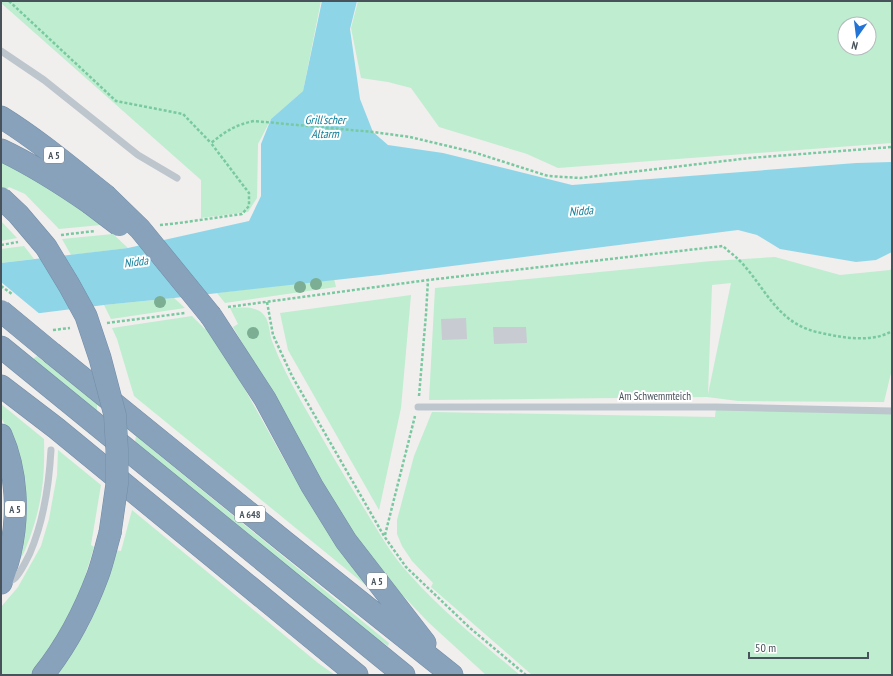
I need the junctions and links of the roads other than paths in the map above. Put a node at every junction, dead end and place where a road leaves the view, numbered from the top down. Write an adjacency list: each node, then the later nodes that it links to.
1 (1, 51): 4 (lane)
2 (1, 117): 6 (highway, A 5)
3 (1, 150): 6 (highway, A 5)
4 (176, 178)
5 (1, 198): 16 (highway, bridge)
6 (98, 199): 15 (highway, A 5, bridge)
7 (1, 311): 15 (highway, A 648, bridge)
8 (7, 352): 18 (highway, A 648)
9 (1, 386): 17 (highway)
10 (418, 407): 11 (lane, Am Schwemmteich)
11 (892, 411)
12 (1, 435): 14 (highway, A 5)
13 (50, 450): 14 (lane)
14 (1, 584)
15 (450, 674)
16 (43, 675)
17 (357, 675)
18 (404, 675)

